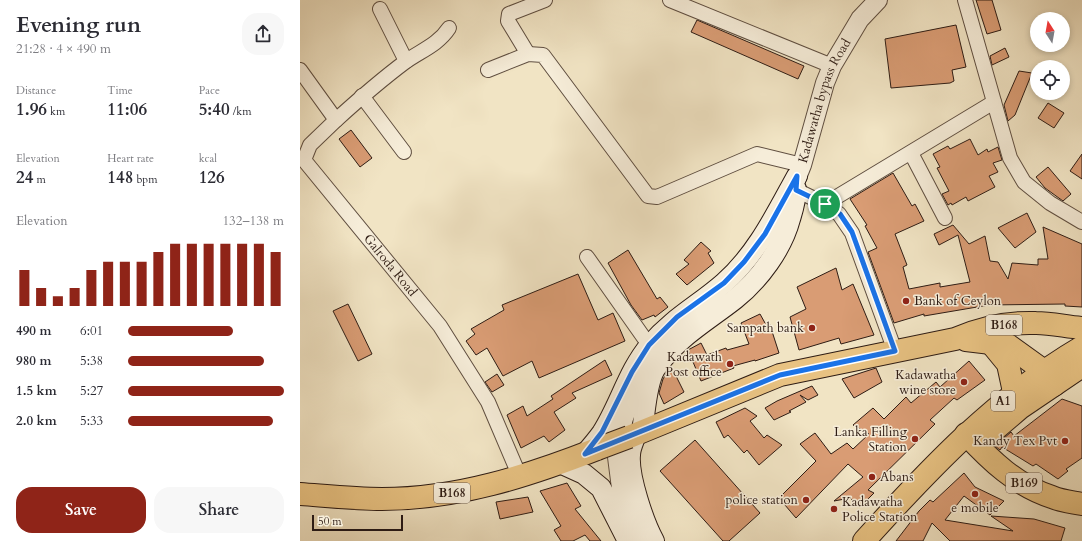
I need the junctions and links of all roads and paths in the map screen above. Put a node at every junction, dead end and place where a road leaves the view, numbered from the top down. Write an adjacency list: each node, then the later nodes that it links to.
1 (545, 0): 7 (street)
2 (670, 0): 9 (street)
3 (878, 0): 9 (street, Kadawatha bypass Road)
4 (966, 0): 13 (street)
5 (380, 9): 8 (street)
6 (449, 28): 8 (street, Galroda Road)
7 (528, 54): 11 (street); 18 (street)
8 (406, 61): 12 (street, Galroda Road)
9 (832, 66): 18 (street, Kadawatha bypass Road)
10 (300, 70): 14 (street)
11 (488, 70)
12 (362, 96): 14 (street, Galroda Road); 15 (street)
13 (994, 102): 16 (street); 21 (street)
14 (336, 120): 17 (street, Galroda Road)
15 (404, 152)
16 (911, 152): 19 (street); 20 (street)
17 (302, 161): 36 (street, Galroda Road)
18 (798, 177): 19 (street); 27 (main road); 32 (main road); 37 (street, Kadawatha bypass Road)
19 (825, 204): 28 (street)
20 (945, 218)
21 (1082, 222)
22 (587, 257): 27 (street)
23 (1055, 324): 24 (main road, B168); 25 (main road, B168); 29 (main road)
24 (1082, 328)
25 (955, 339): 26 (main road, B168); 28 (main road, B168)
26 (990, 342): 30 (main road, B168); 31 (main road)
27 (649, 345): 34 (main road)
28 (895, 351): 32 (main road, B168)
29 (1079, 358): 30 (main road, A1)
30 (1049, 378): 31 (main road, A1); 33 (main road, A1)
31 (1014, 392): 33 (main road, A1)
32 (636, 434): 34 (main road, B168, bridge); 43 (main road)
33 (971, 440): 39 (main road, B169); 44 (main road, A1); 45 (main road, A1)
34 (591, 452): 35 (main road, B168)
35 (562, 464): 36 (main road, B168); 40 (main road)
36 (520, 477): 38 (main road, B168)
37 (621, 484): 41 (street, Kadawatha bypass Road); 42 (street, Kadawatha bypass Road)
38 (300, 494)
39 (1082, 504)
40 (628, 541)
41 (639, 541)
42 (646, 541)
43 (654, 541)
44 (864, 541)
45 (884, 541)

